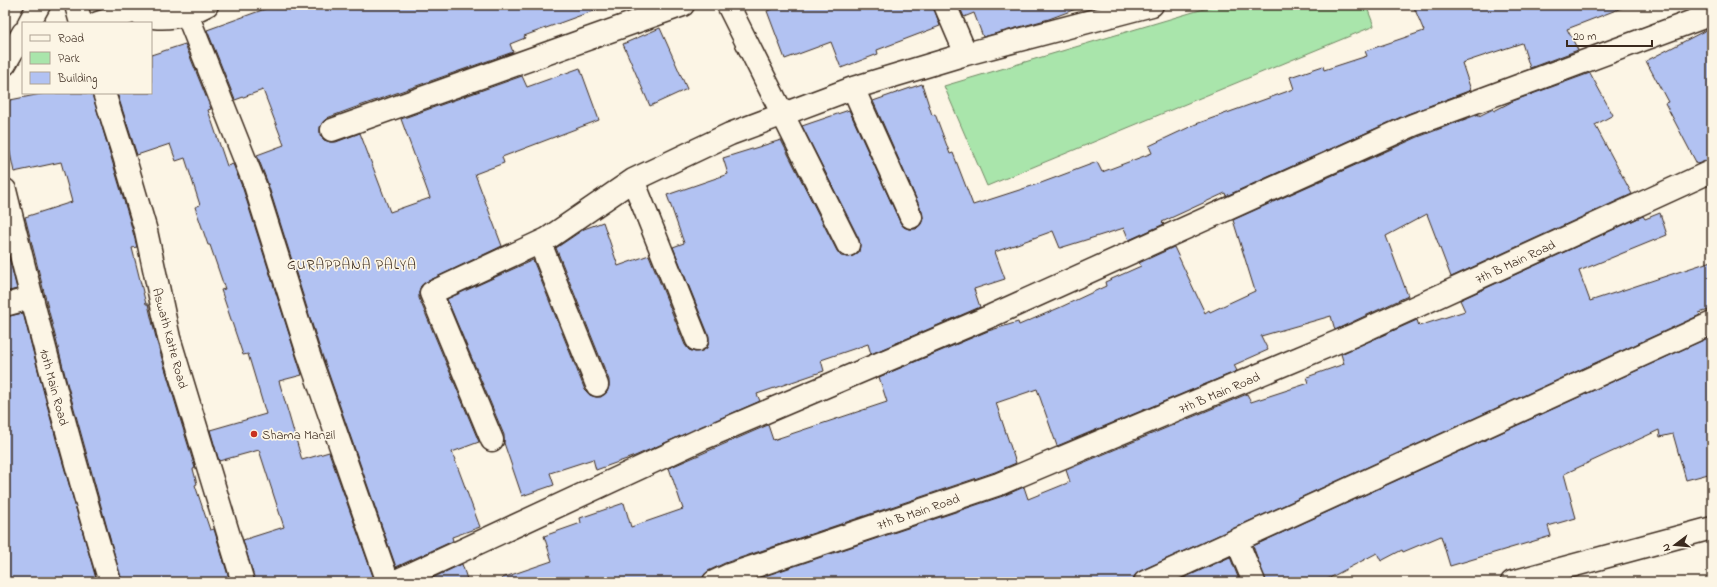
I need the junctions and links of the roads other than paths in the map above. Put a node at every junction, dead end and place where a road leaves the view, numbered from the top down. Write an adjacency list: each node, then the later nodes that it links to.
1 (39, 5): 11 (street)
2 (76, 5): 12 (street)
3 (207, 5): 9 (street)
4 (683, 5): 20 (street)
5 (728, 5): 19 (street)
6 (945, 5): 15 (street)
7 (1152, 5): 15 (street)
8 (127, 8): 9 (street); 13 (street)
9 (187, 14): 38 (street)
10 (1712, 14): 39 (street)
11 (30, 22)
12 (81, 22)
13 (100, 22)
14 (22, 35): 16 (street)
15 (966, 54): 17 (street)
16 (5, 64)
17 (853, 88): 19 (street); 24 (street)
18 (104, 94): 37 (street, Aswath Katte Road)
19 (784, 114): 22 (street); 26 (street)
20 (332, 130)
21 (1712, 171): 35 (street, 7th B Main Road)
22 (633, 180): 25 (street); 30 (street)
23 (5, 190): 27 (street, 10th Main Road)
24 (911, 216)
25 (540, 243): 31 (street); 32 (street)
26 (848, 245)
27 (31, 298): 28 (street); 36 (street, 10th Main Road)
28 (5, 305)
29 (1712, 323): 34 (street)
30 (697, 340)
31 (597, 385)
32 (492, 440)
33 (1712, 528): 42 (street)
34 (1237, 541): 40 (street); 41 (street)
35 (725, 580)
36 (110, 582)
37 (242, 582)
38 (388, 582)
39 (394, 582)
40 (1145, 582)
41 (1254, 582)
42 (1512, 582)

